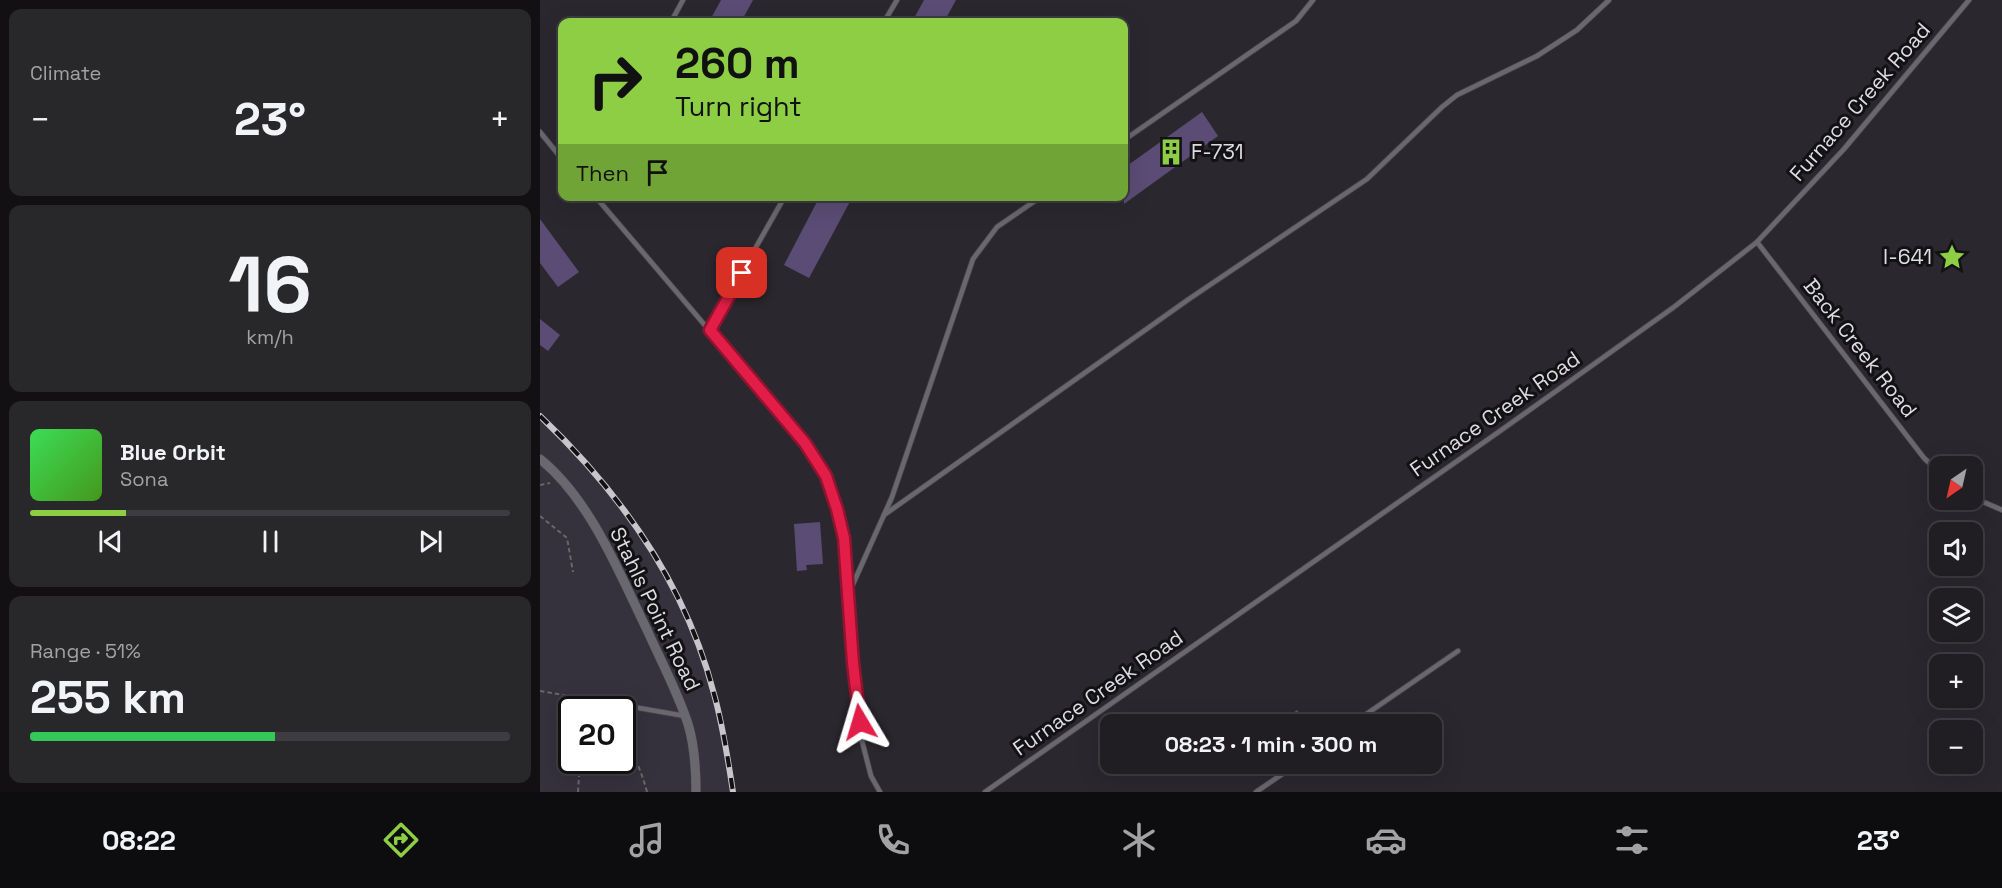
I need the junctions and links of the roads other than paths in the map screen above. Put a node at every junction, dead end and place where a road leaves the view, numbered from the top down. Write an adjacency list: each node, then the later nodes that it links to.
1 (683, 0): 6 (lane)
2 (897, 0): 7 (lane)
3 (1313, 0): 9 (lane)
4 (1609, 0): 20 (lane)
5 (1969, 0): 14 (lane, Furnace Creek Road)
6 (673, 18)
7 (886, 18)
8 (540, 132): 10 (lane)
9 (1128, 137)
10 (558, 154)
11 (599, 201): 15 (lane)
12 (782, 201): 15 (lane)
13 (1035, 201): 20 (lane)
14 (1757, 242): 17 (lane, Back Creek Road); 29 (lane, Furnace Creek Road)
15 (710, 330): 21 (lane)
16 (540, 459): 25 (street, Stahls Point Road)
17 (1929, 462)
18 (1983, 501): 19 (lane)
19 (2002, 510)
20 (884, 515): 21 (lane)
21 (848, 596): 28 (lane)
22 (1458, 651): 24 (lane)
23 (636, 707): 25 (lane)
24 (1367, 714)
25 (685, 716): 27 (street, Stahls Point Road)
26 (1282, 774): 30 (lane)
27 (696, 792)
28 (880, 792)
29 (986, 792)
30 (1256, 792)

